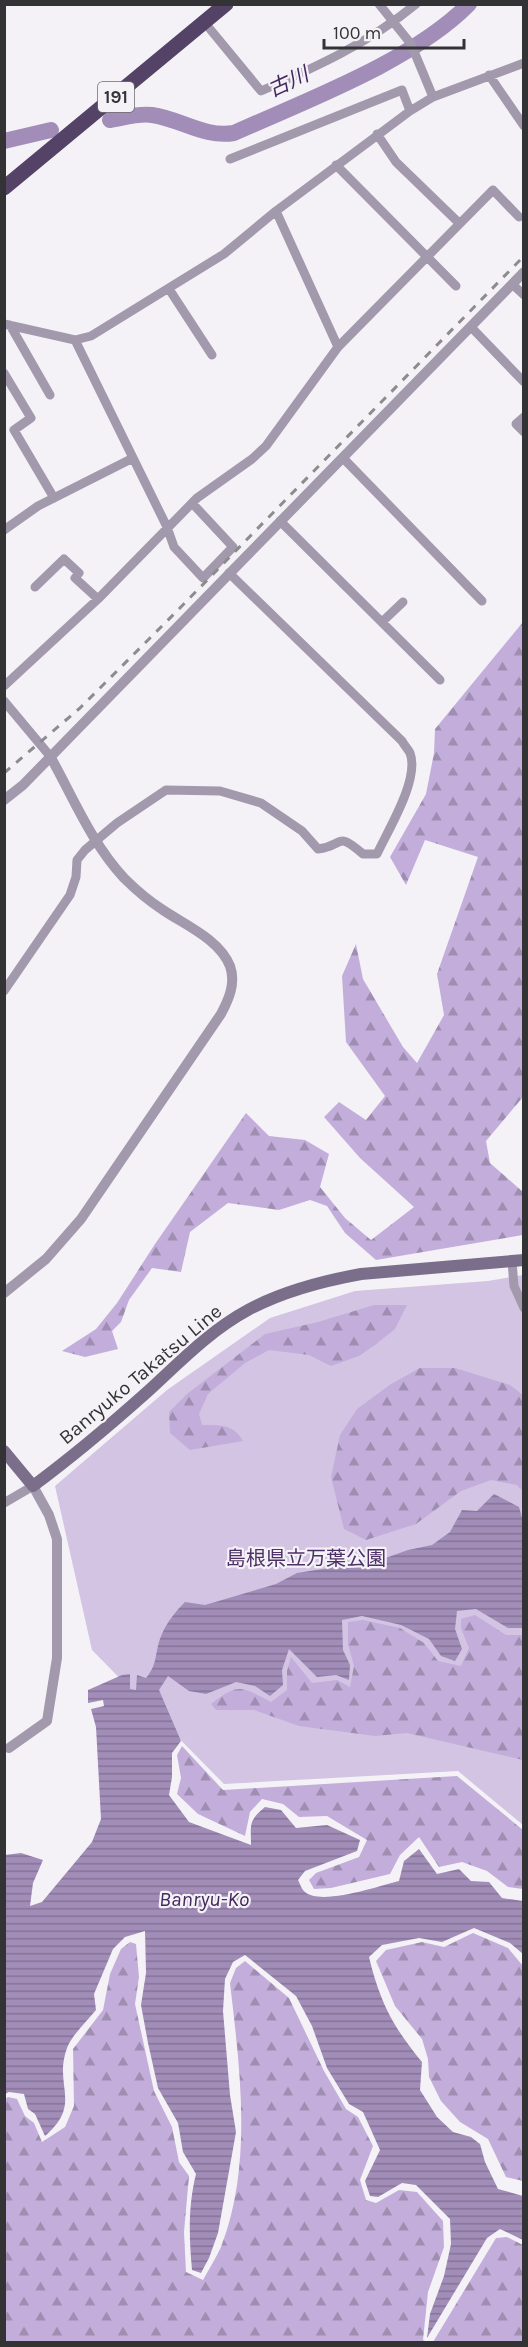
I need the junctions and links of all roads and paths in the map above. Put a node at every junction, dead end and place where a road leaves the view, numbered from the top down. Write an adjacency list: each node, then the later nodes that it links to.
1 (226, 4): 4 (highway, 191)
2 (379, 4): 5 (street)
3 (416, 4): 5 (street)
4 (205, 22): 5 (street); 14 (highway, 191)
5 (394, 22): 8 (street)
6 (524, 63): 7 (street)
7 (489, 75): 8 (street); 10 (street)
8 (433, 97): 9 (street)
9 (410, 111): 11 (street); 12 (street)
10 (524, 126)
11 (377, 134): 13 (street); 17 (street)
12 (230, 159)
13 (336, 165): 15 (street); 18 (street)
14 (4, 188)
15 (276, 211): 22 (street); 27 (street)
16 (519, 217): 17 (street)
17 (459, 223): 18 (street)
18 (427, 257): 21 (street); 27 (street)
19 (524, 272): 20 (street)
20 (512, 284): 23 (street); 25 (street)
21 (456, 286)
22 (170, 289): 26 (street); 28 (street)
23 (524, 295)
24 (7, 325): 26 (street); 31 (street)
25 (471, 327): 30 (street); 35 (street)
26 (75, 340): 34 (street)
27 (338, 347): 37 (street)
28 (212, 355)
29 (4, 373): 36 (street)
30 (524, 382)
31 (50, 394)
32 (524, 417): 33 (street)
33 (524, 432)
34 (133, 458): 36 (street); 39 (street)
35 (343, 458): 38 (street); 44 (street)
36 (54, 498): 40 (street)
37 (192, 502): 39 (street); 39 (street)
38 (280, 521): 41 (street); 46 (street)
39 (167, 527): 43 (street)
40 (4, 530)
41 (229, 573): 50 (street); 52 (street)
42 (35, 587): 43 (street)
43 (98, 599): 48 (street)
44 (482, 601)
45 (403, 602): 46 (street)
46 (382, 622): 47 (street)
47 (440, 680)
48 (4, 686)
49 (4, 701): 50 (street)
50 (50, 756): 51 (street); 52 (street)
51 (4, 800)
52 (97, 841): 53 (street); 55 (street)
53 (4, 991)
54 (518, 1260): 56 (street); 58 (main road, Banryuko Takatsu Line)
55 (4, 1293)
56 (524, 1308)
57 (4, 1451): 58 (main road)
58 (33, 1486): 59 (street); 60 (street)
59 (4, 1503)
60 (9, 1748)

